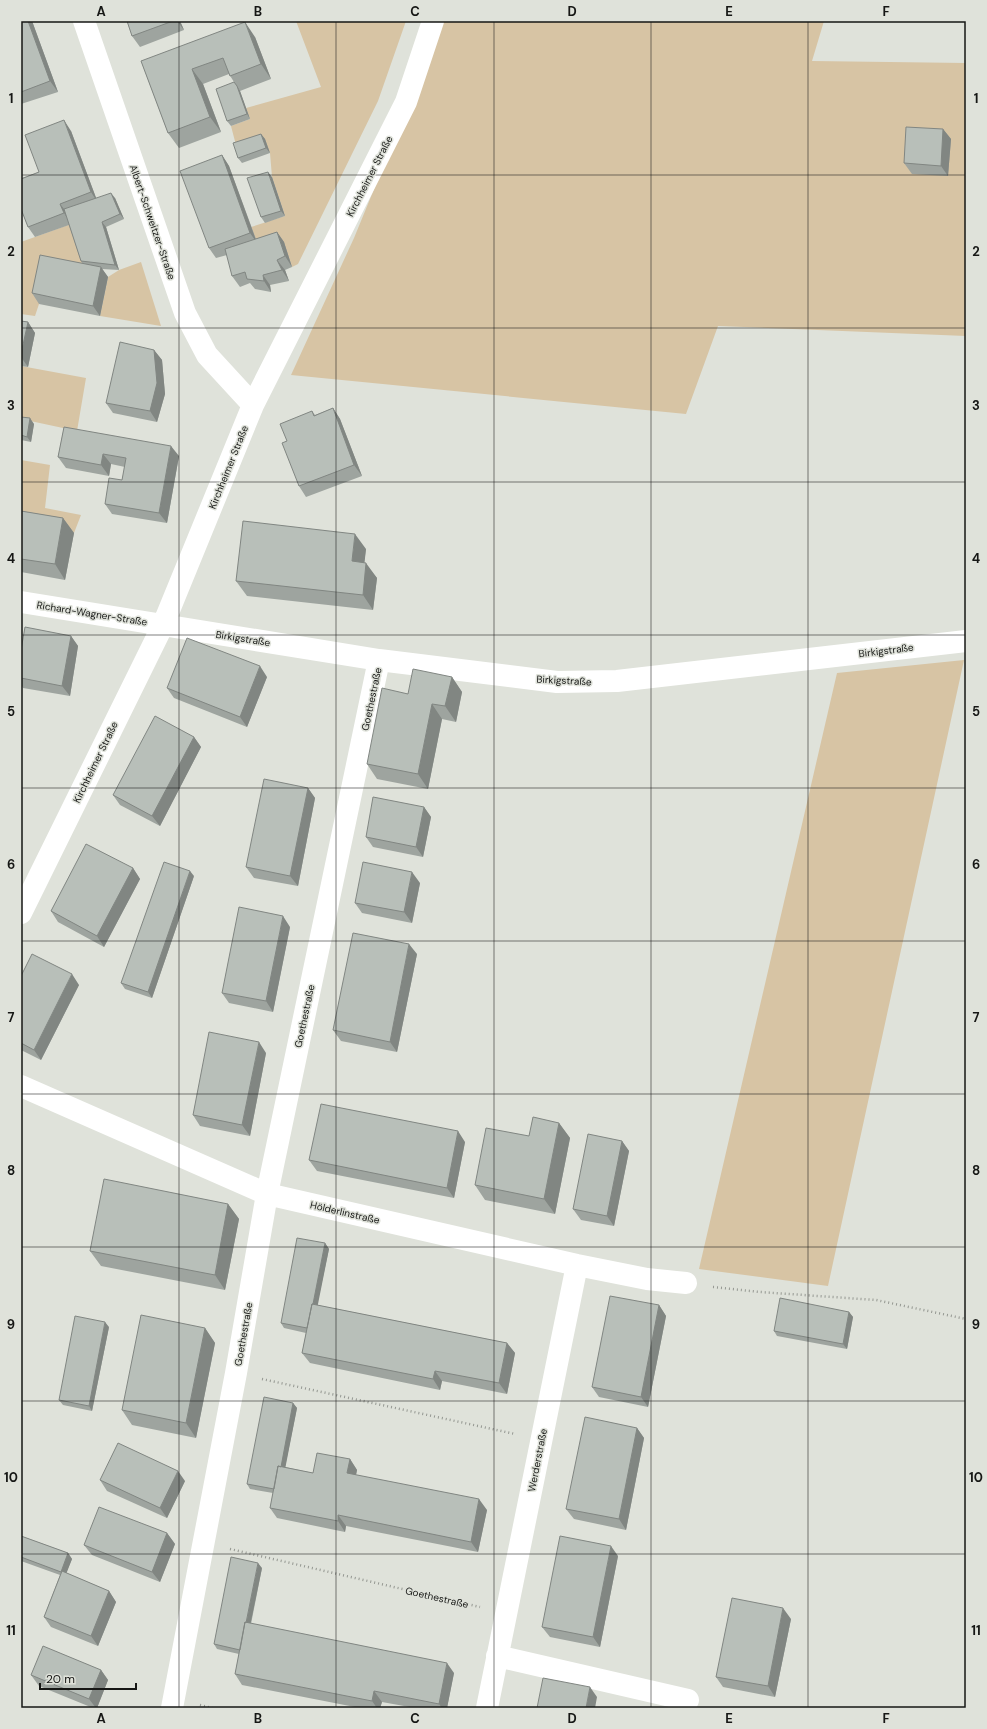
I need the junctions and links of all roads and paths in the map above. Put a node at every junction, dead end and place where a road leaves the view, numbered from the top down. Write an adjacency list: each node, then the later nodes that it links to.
1 (84, 21): 3 (street, Albert-Schweitzer-Straße)
2 (433, 21): 3 (street, Kirchheimer Straße)
3 (253, 405): 5 (street, Kirchheimer Straße)
4 (21, 602): 5 (street, Richard-Wagner-Straße)
5 (163, 624): 7 (street, Birkigstraße); 8 (street, Kirchheimer Straße)
6 (966, 641): 7 (street, Birkigstraße)
7 (379, 660): 10 (street, Goethestraße)
8 (21, 913)
9 (21, 1086): 10 (street, Hölderlinstraße)
10 (267, 1194): 11 (street, Hölderlinstraße); 14 (street, Goethestraße)
11 (577, 1265): 12 (street, Hölderlinstraße); 15 (street, Werderstraße)
12 (686, 1283): 13 (path)
13 (966, 1319)
14 (236, 1373): 15 (path, Goethestraße); 16 (street, Goethestraße)
15 (541, 1440): 17 (street, Werderstraße)
16 (204, 1543): 17 (path, Goethestraße); 20 (street, Goethestraße)
17 (506, 1613): 18 (street, Werderstraße)
18 (497, 1656): 19 (street); 21 (street, Werderstraße)
19 (688, 1700)
20 (172, 1708)
21 (487, 1708)

